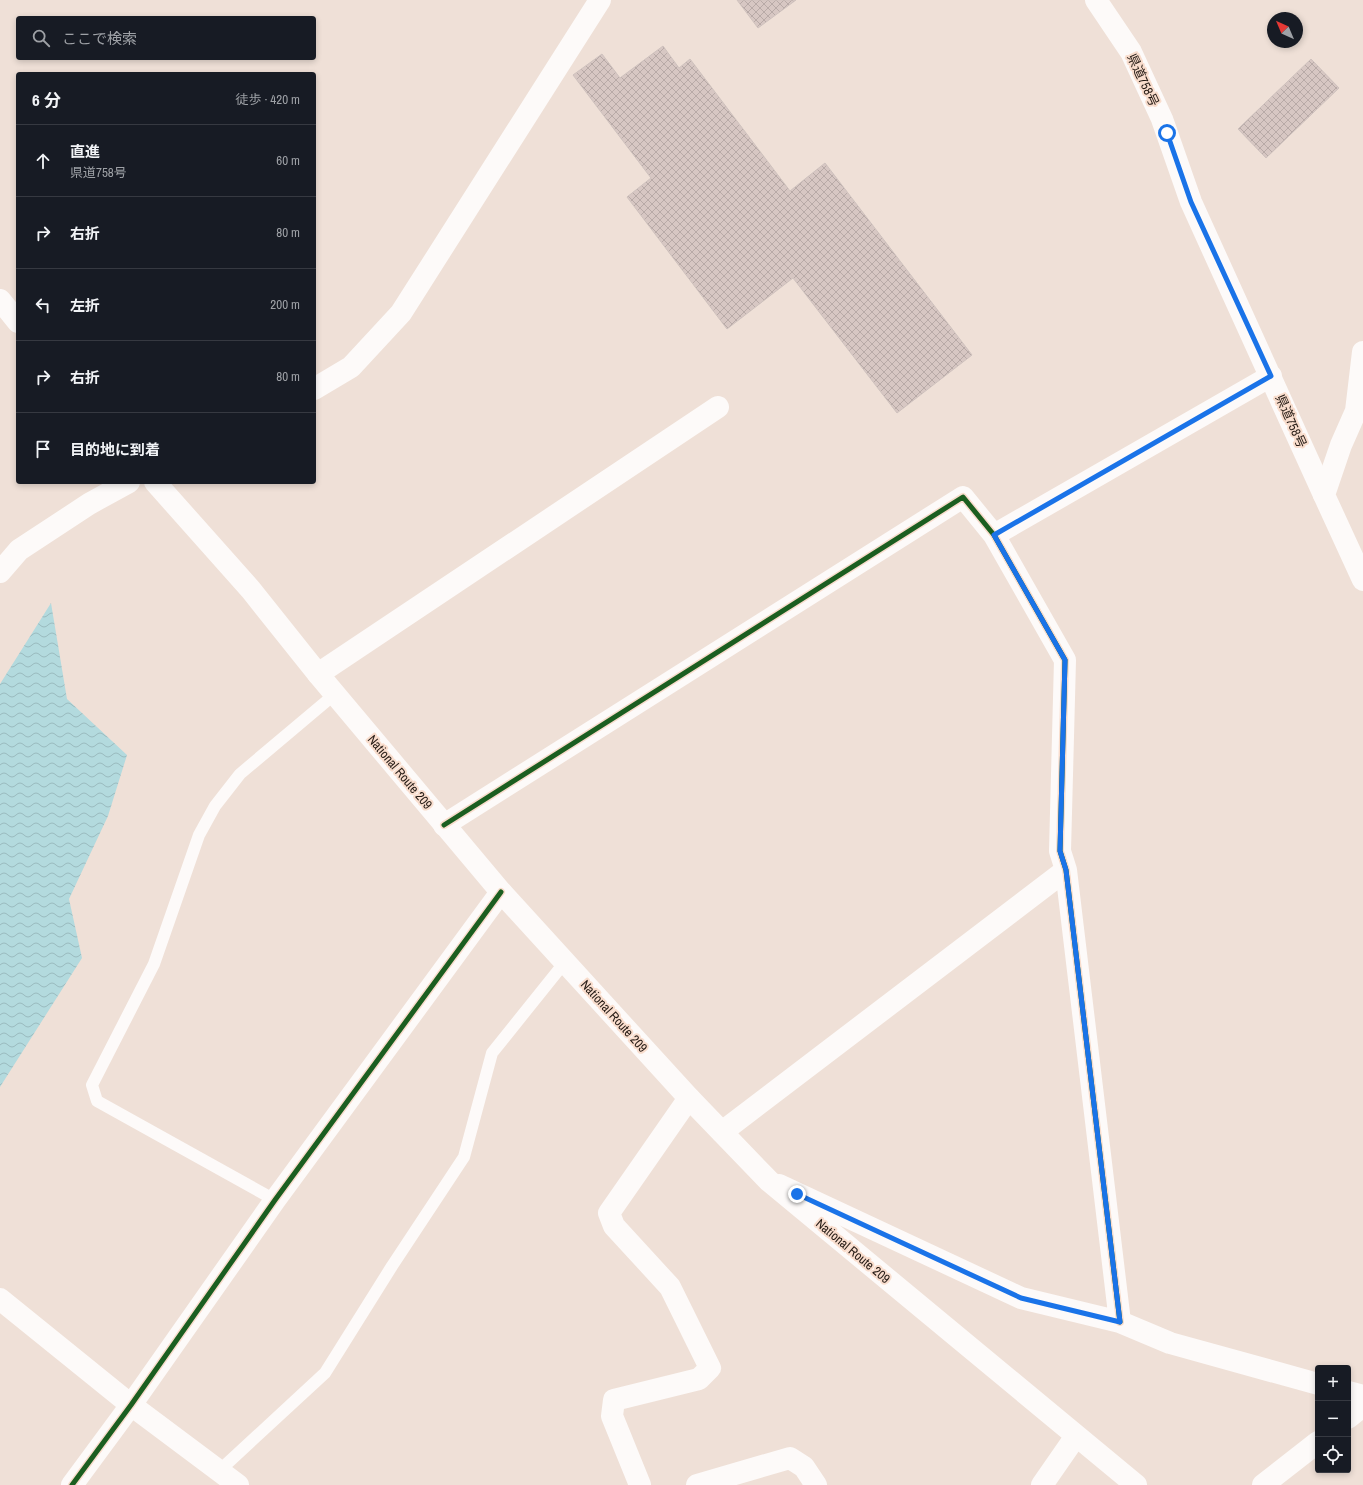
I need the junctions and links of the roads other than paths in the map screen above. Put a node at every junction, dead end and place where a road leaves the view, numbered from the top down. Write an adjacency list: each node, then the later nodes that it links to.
1 (600, 0): 7 (main road)
2 (1096, 0): 6 (main road, 県道758号)
3 (0, 300): 4 (main road)
4 (16, 320)
5 (1363, 352): 11 (main road)
6 (1271, 376): 11 (main road, 県道758号); 12 (main road)
7 (316, 388)
8 (718, 407): 15 (main road)
9 (125, 484): 13 (main road)
10 (157, 484): 15 (main road, National Route 209)
11 (1324, 495): 14 (main road, 県道758号)
12 (994, 535): 17 (main road); 18 (main road)
13 (0, 572)
14 (1363, 580)
15 (318, 674): 16 (main road, National Route 209)
16 (335, 694): 17 (main road, National Route 209); 24 (lane)
17 (444, 825): 19 (main road, National Route 209)
18 (1066, 870): 22 (main road); 26 (main road)
19 (501, 892): 20 (main road, National Route 209); 24 (main road)
20 (565, 962): 21 (main road, National Route 209); 35 (lane)
21 (689, 1098): 22 (main road, National Route 209); 38 (main road)
22 (722, 1132): 23 (main road, National Route 209)
23 (769, 1181): 26 (main road); 33 (main road, National Route 209)
24 (275, 1200): 30 (main road)
25 (0, 1299): 30 (main road)
26 (1120, 1322): 27 (main road)
27 (1315, 1383)
28 (1351, 1393): 29 (main road)
29 (1363, 1396)
30 (132, 1405): 35 (main road); 36 (main road)
31 (1363, 1406): 32 (main road)
32 (1351, 1416)
33 (1076, 1436): 41 (main road); 42 (main road, National Route 209)
34 (1315, 1444): 43 (main road)
35 (219, 1471): 37 (main road)
36 (72, 1485)
37 (238, 1485)
38 (640, 1485)
39 (697, 1485): 40 (main road)
40 (816, 1485)
41 (1042, 1485)
42 (1136, 1485)
43 (1263, 1485)

